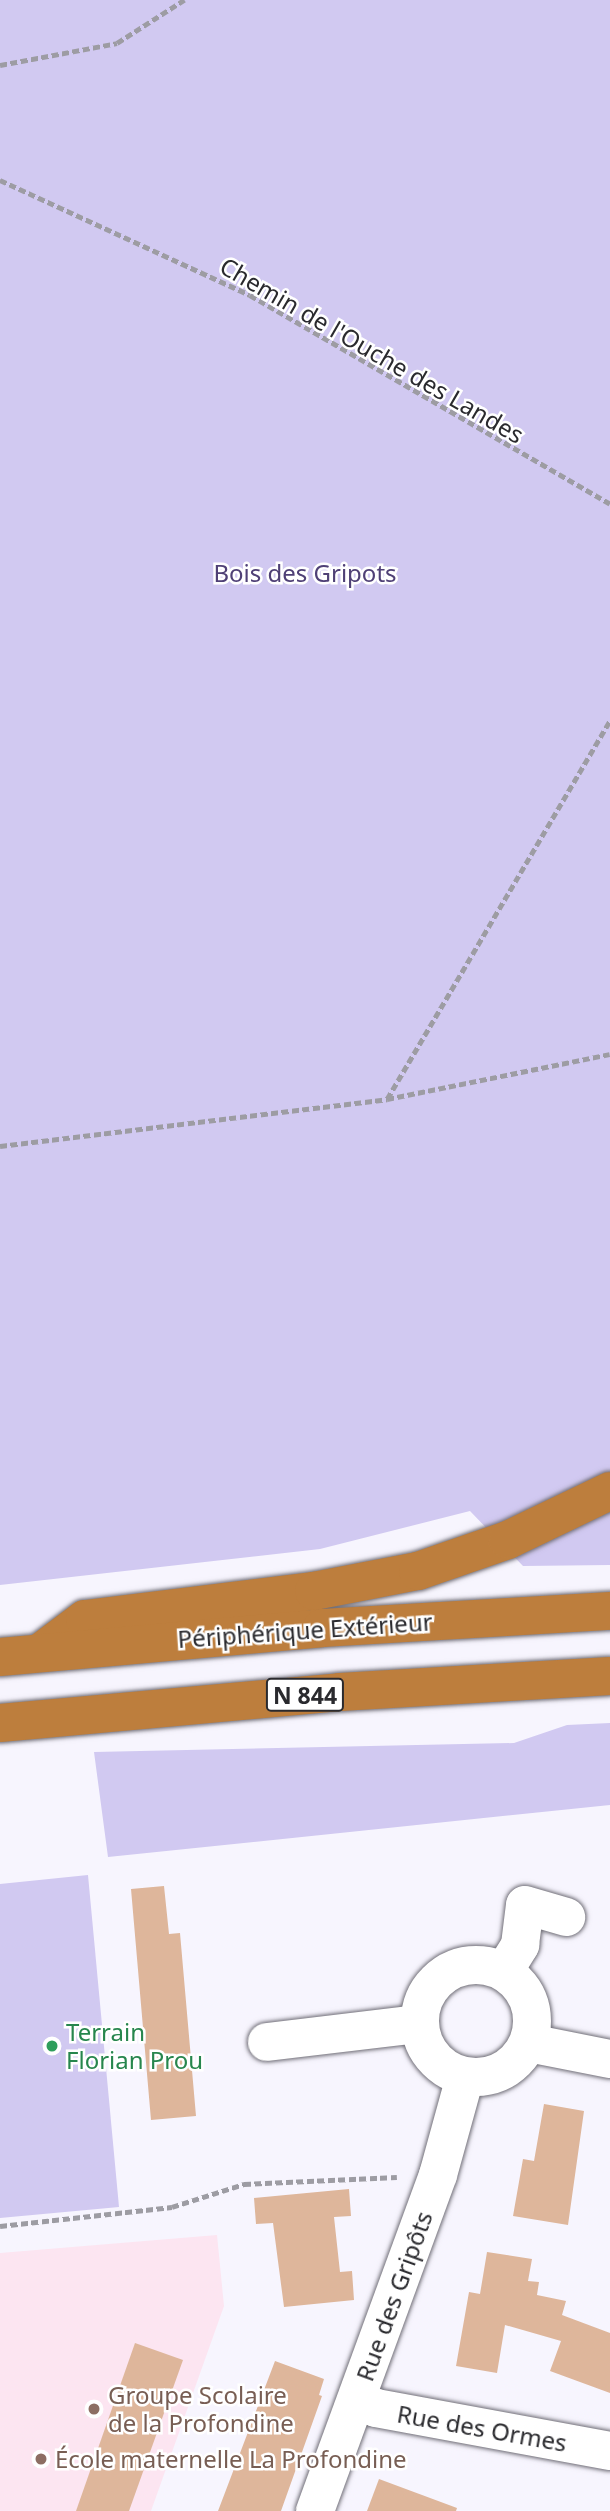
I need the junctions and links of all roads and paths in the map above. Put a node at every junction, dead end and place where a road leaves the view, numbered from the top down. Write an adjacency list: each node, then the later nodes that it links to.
1 (184, 0): 2 (path)
2 (0, 65)
3 (0, 180): 4 (path, Chemin de l'Ouche des Landes)
4 (610, 504)
5 (610, 720): 7 (path)
6 (610, 1054): 7 (path)
7 (387, 1099): 8 (path)
8 (0, 1146)
9 (610, 1491): 11 (highway)
10 (610, 1611): 11 (highway, Périphérique Extérieur)
11 (40, 1652): 12 (highway, Périphérique Extérieur)
12 (0, 1657)
13 (610, 1676): 14 (highway, N 844)
14 (0, 1723)
15 (566, 1917): 16 (street)
16 (504, 1971): 17 (street); 19 (street)
17 (419, 2024): 18 (street); 21 (street)
18 (267, 2042)
19 (529, 2043): 20 (street); 21 (street)
20 (610, 2059)
21 (465, 2077): 22 (street, Rue des Gripôts)
22 (438, 2175): 23 (path); 24 (street, Rue des Gripôts)
23 (0, 2226)
24 (356, 2401): 25 (street, Rue des Ormes); 26 (street, Rue des Gripôts)
25 (610, 2451)
26 (315, 2511)

